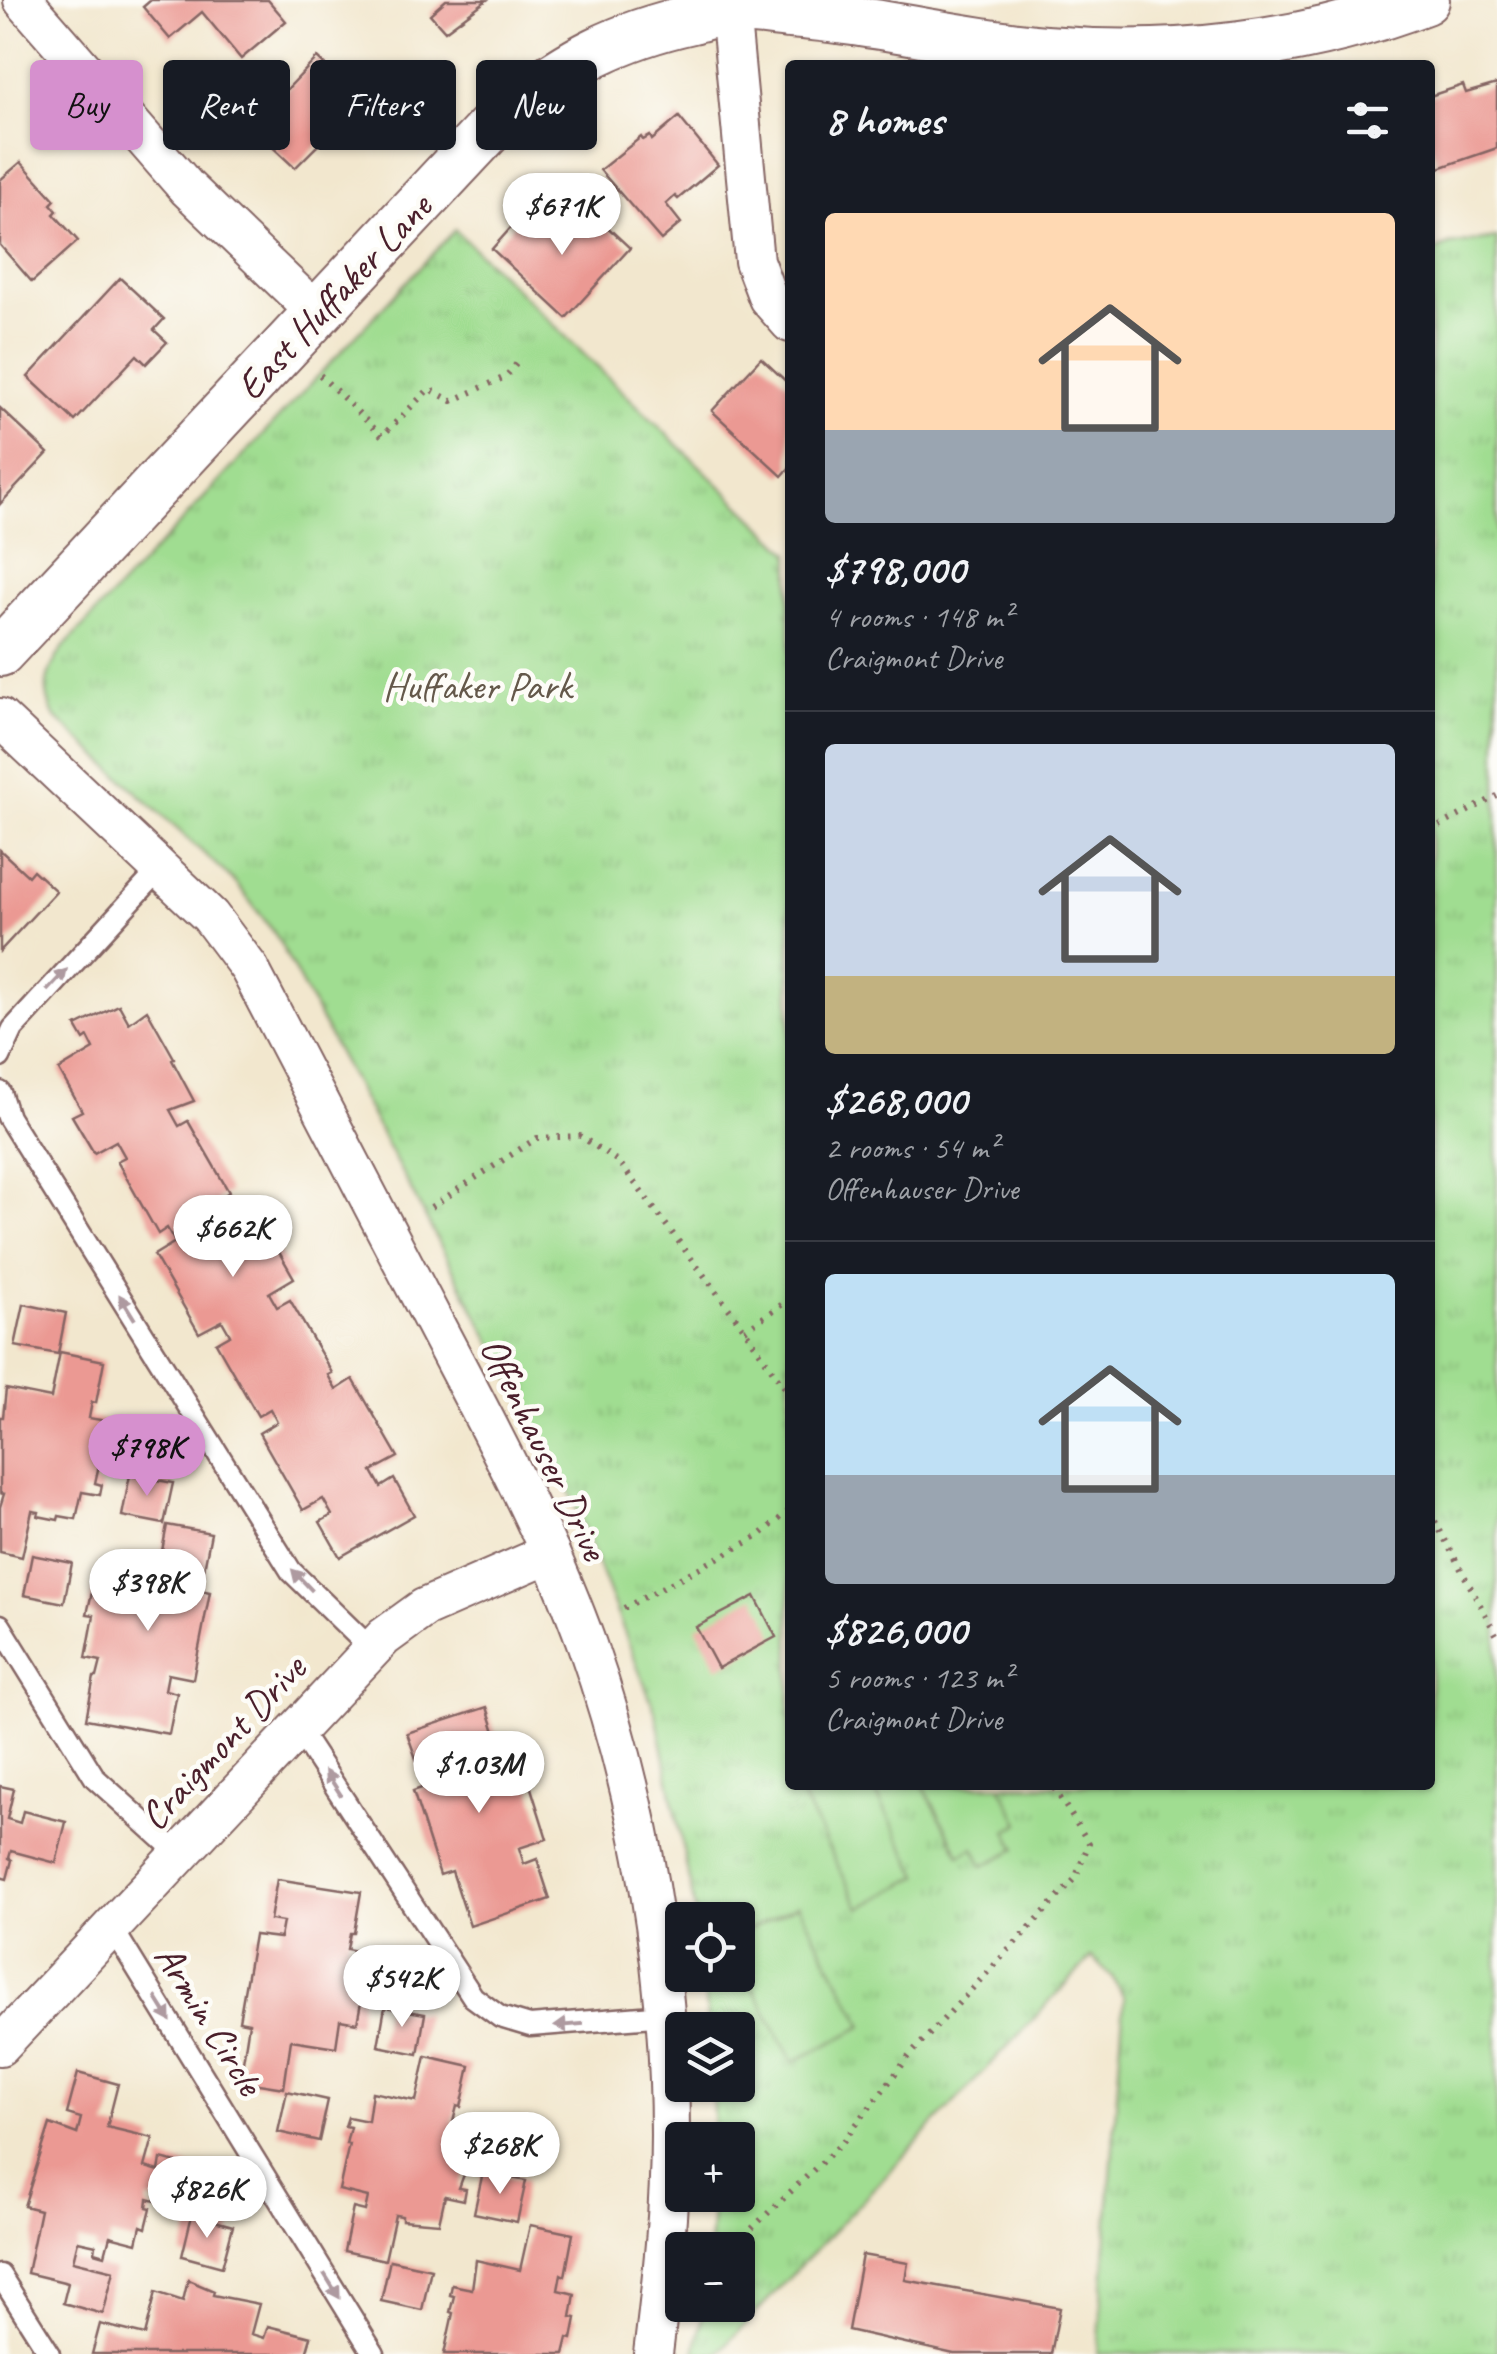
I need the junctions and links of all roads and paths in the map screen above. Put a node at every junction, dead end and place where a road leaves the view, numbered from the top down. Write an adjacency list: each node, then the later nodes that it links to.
1 (22, 0): 5 (street)
2 (1426, 0): 3 (street, East Huffaker Lane)
3 (730, 10): 4 (street, East Huffaker Lane); 6 (street)
4 (643, 15): 5 (street, East Huffaker Lane)
5 (317, 313): 9 (street, East Huffaker Lane)
6 (785, 317)
7 (518, 361): 8 (path)
8 (316, 371)
9 (0, 652)
10 (0, 718): 13 (street, Offenhauser Drive)
11 (1497, 796): 12 (path)
12 (1435, 828)
13 (160, 868): 14 (lane, one-way to 13); 22 (street, Offenhauser Drive)
14 (0, 1058)
15 (0, 1092): 26 (lane, one-way to 15)
16 (432, 1207): 18 (path)
17 (785, 1302): 18 (path)
18 (745, 1330): 19 (path)
19 (785, 1389)
20 (785, 1514): 23 (path)
21 (1435, 1521): 25 (path)
22 (550, 1552): 26 (street, Craigmont Drive); 31 (street, Offenhauser Drive)
23 (624, 1608)
24 (0, 1625): 29 (lane)
25 (1497, 1636)
26 (371, 1649): 27 (street, Craigmont Drive)
27 (296, 1728): 29 (street, Craigmont Drive); 32 (lane, one-way to 27)
28 (1055, 1790): 35 (path)
29 (179, 1854): 30 (street, Craigmont Drive)
30 (111, 1926): 33 (street, Craigmont Drive); 38 (lane, Armin Circle, one-way to 38)
31 (666, 2012)
32 (665, 2015)
33 (0, 2046)
34 (669, 2102): 39 (street, Offenhauser Drive)
35 (748, 2232)
36 (0, 2274): 37 (lane)
37 (50, 2354)
38 (374, 2354)
39 (653, 2354)

